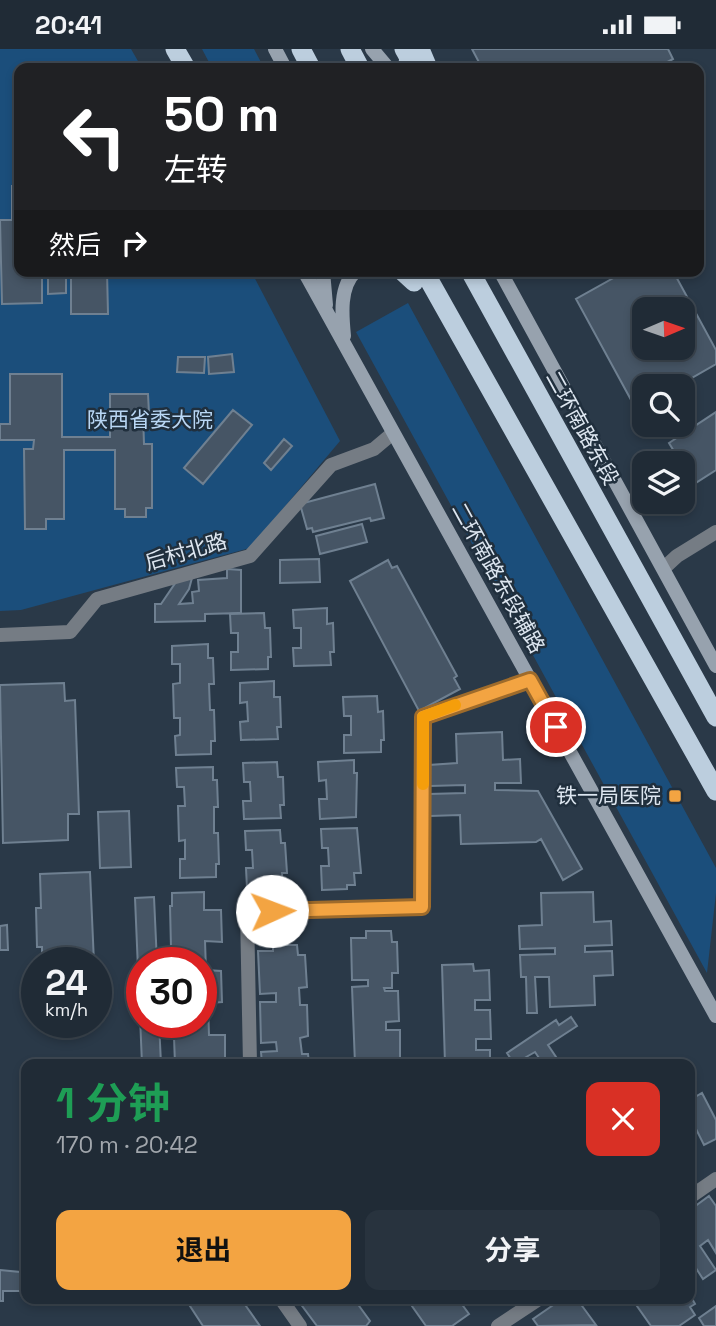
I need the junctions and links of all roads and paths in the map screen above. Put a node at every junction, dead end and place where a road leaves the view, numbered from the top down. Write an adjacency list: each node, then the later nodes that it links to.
1 (372, 49): 2 (main road)
2 (383, 63)
3 (308, 277): 9 (main road, 二环南路东段辅路)
4 (324, 277): 9 (main road)
5 (351, 277): 10 (main road)
6 (411, 277): 18 (highway)
7 (473, 277): 17 (highway, 二环南路东段)
8 (503, 277): 13 (main road)
9 (327, 310): 10 (main road, 二环南路东段辅路)
10 (344, 342): 11 (main road, 二环南路东段辅路)
11 (393, 433): 14 (street, 后村北路); 16 (main road, 二环南路东段辅路)
12 (716, 532): 13 (street)
13 (664, 568): 15 (main road)
14 (0, 635)
15 (716, 666)
16 (530, 680): 20 (main road, 二环南路东段辅路); 21 (street)
17 (716, 717)
18 (716, 790)
19 (716, 994): 20 (main road)
20 (714, 1013)
21 (250, 1059)
22 (716, 1179): 23 (street)
23 (695, 1194)
24 (285, 1304): 26 (street)
25 (531, 1304): 27 (street)
26 (300, 1326)
27 (498, 1326)

